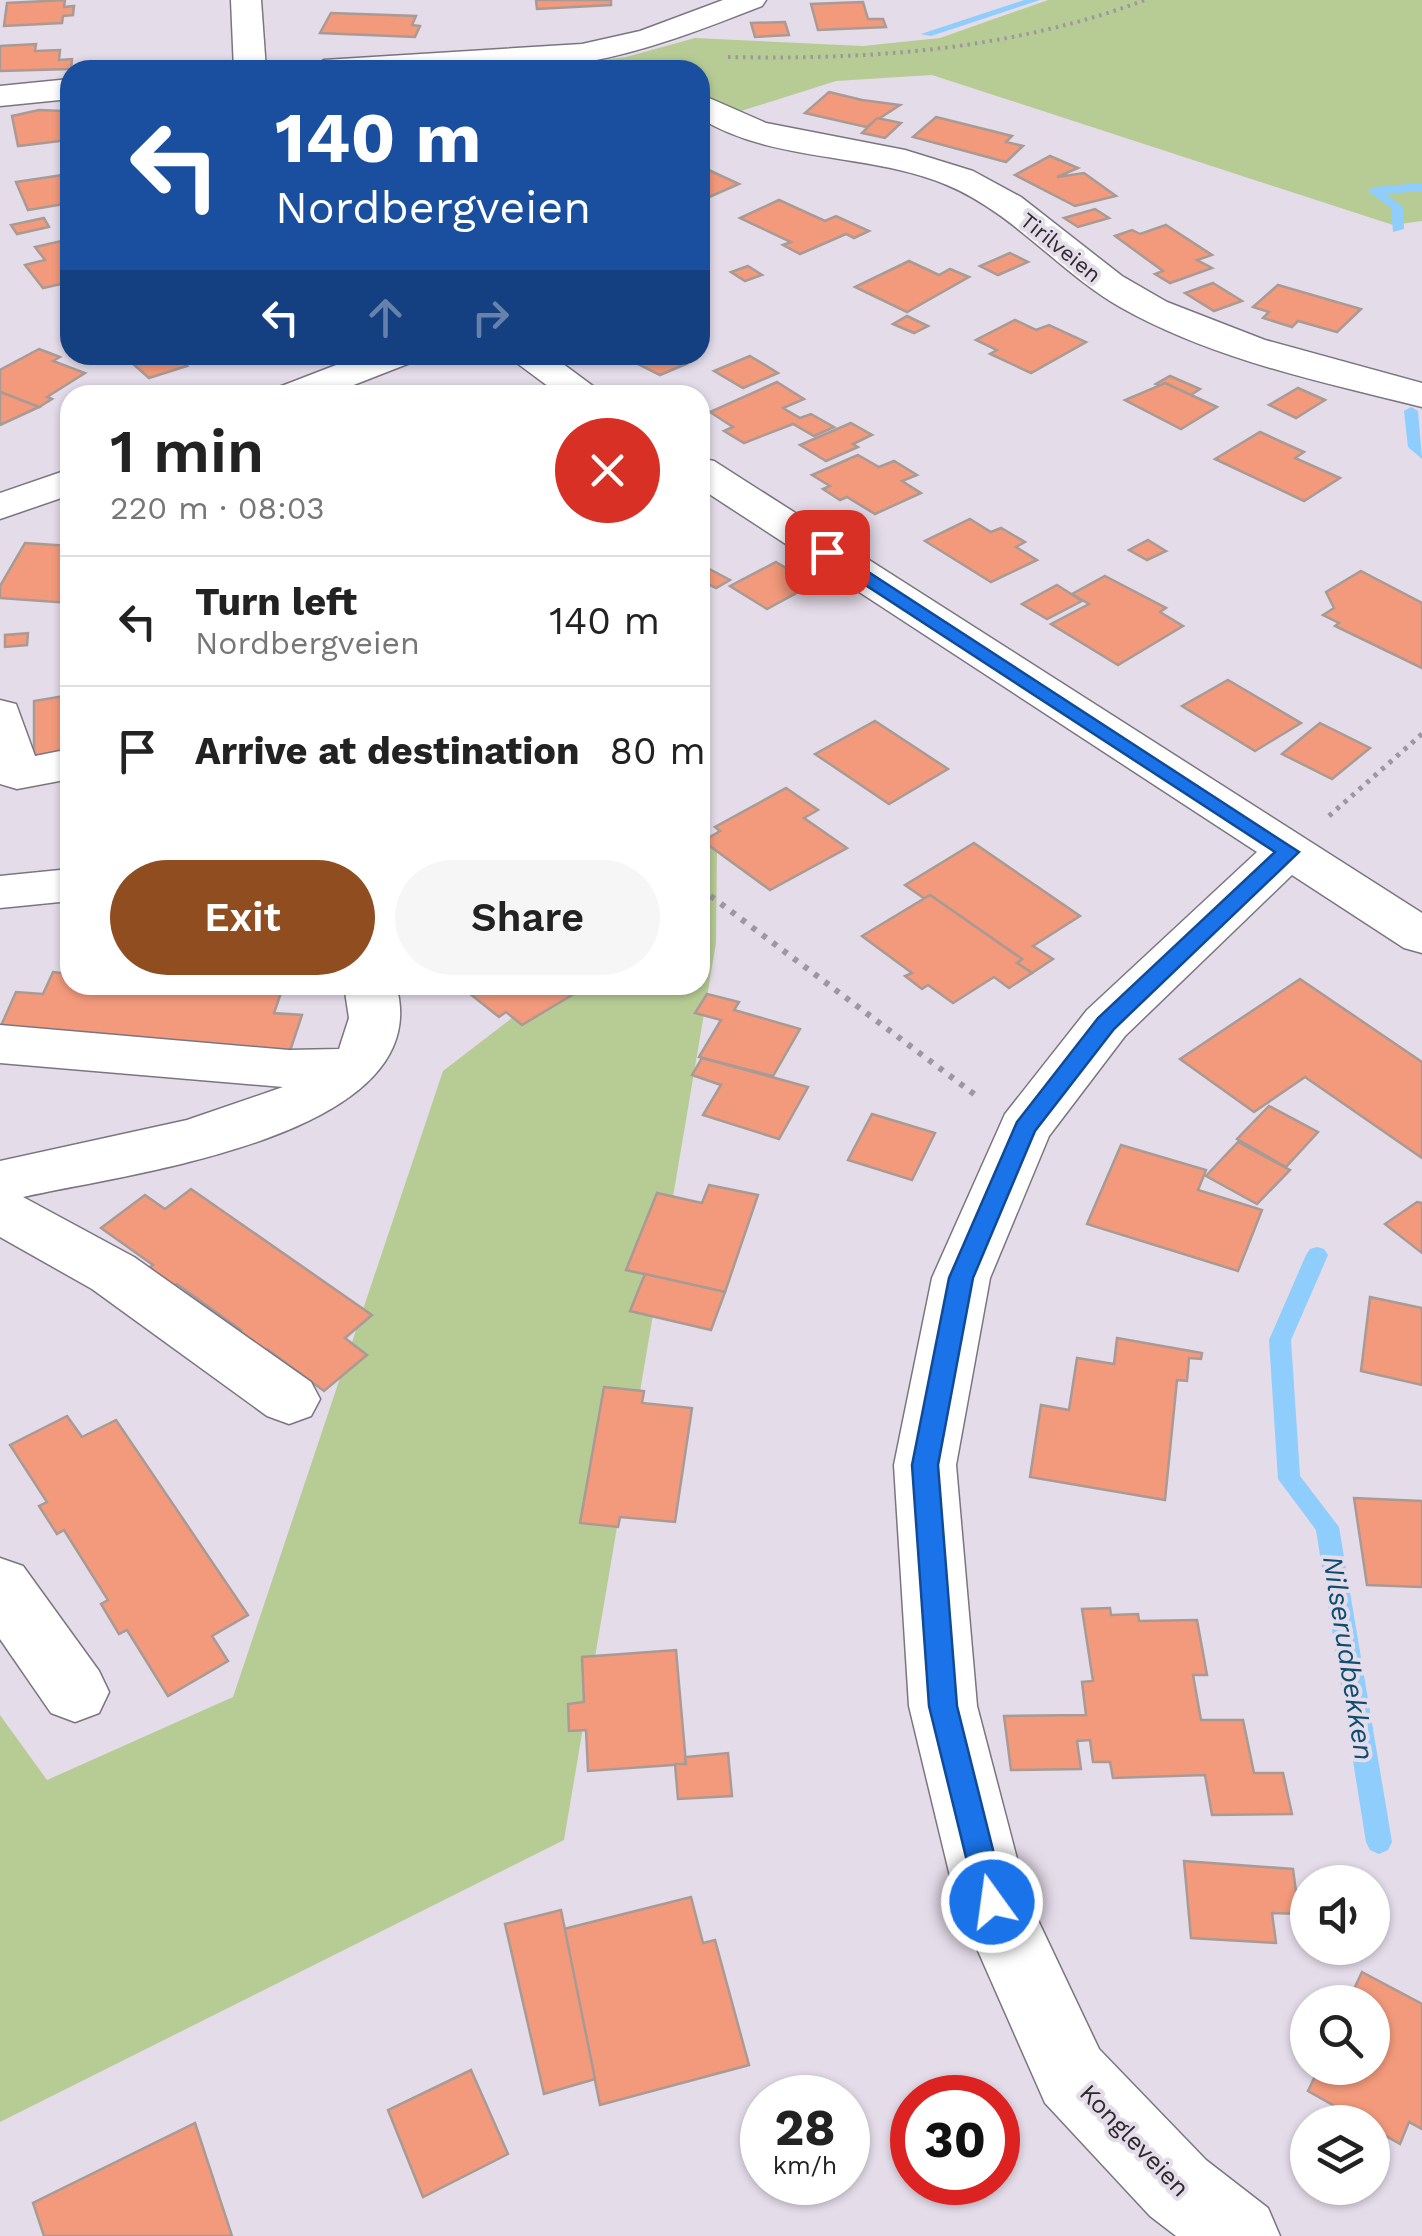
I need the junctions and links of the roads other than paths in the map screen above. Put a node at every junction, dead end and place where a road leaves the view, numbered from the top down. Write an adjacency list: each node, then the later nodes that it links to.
1 (246, 0): 4 (street)
2 (752, 0): 3 (street)
3 (648, 39): 5 (street); 6 (street)
4 (249, 60)
5 (504, 60)
6 (663, 60)
7 (60, 90): 8 (street)
8 (0, 96)
9 (710, 110): 14 (street, Tirilveien)
10 (370, 365): 12 (street)
11 (540, 365): 13 (street)
12 (318, 385)
13 (571, 385)
14 (1422, 395)
15 (710, 476): 20 (street)
16 (60, 485): 17 (street)
17 (0, 507)
18 (0, 714): 19 (street)
19 (60, 766)
20 (1289, 852): 23 (street); 32 (street, Kongleveien)
21 (60, 887): 22 (street)
22 (0, 892)
23 (1422, 936)
24 (373, 995): 26 (street)
25 (0, 1044): 26 (street)
26 (354, 1068): 27 (street)
27 (0, 1182)
28 (0, 1211): 29 (street)
29 (289, 1399)
30 (0, 1586): 31 (street)
31 (75, 1692)
32 (1240, 2236)

